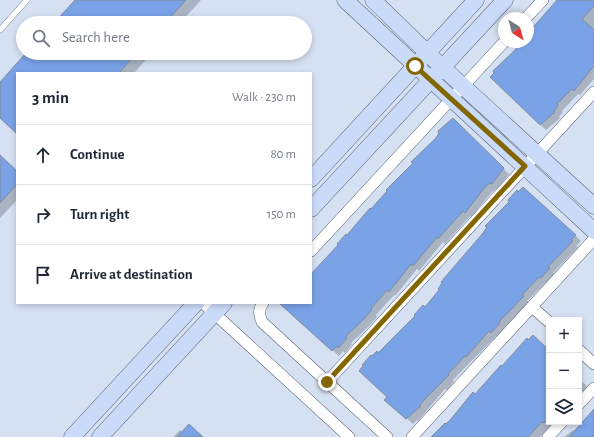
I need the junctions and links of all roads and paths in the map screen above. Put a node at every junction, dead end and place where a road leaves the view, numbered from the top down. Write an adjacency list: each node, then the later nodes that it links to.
1 (27, 0): 8 (lane)
2 (344, 0): 11 (street)
3 (373, 0): 10 (street)
4 (476, 0): 10 (street)
5 (505, 0): 12 (street)
6 (543, 0): 7 (street)
7 (532, 12)
8 (0, 30)
9 (499, 48): 14 (street)
10 (427, 53): 11 (street); 12 (street)
11 (415, 66): 13 (street); 19 (street)
12 (442, 67): 13 (street); 14 (street)
13 (430, 80): 16 (street); 21 (street)
14 (464, 86): 16 (street); 17 (street)
15 (594, 92): 17 (street)
16 (452, 99): 18 (street); 24 (street)
17 (537, 153): 18 (street); 20 (street)
18 (525, 166): 22 (street); 32 (street)
19 (312, 178)
20 (594, 206)
21 (312, 208)
22 (594, 231)
23 (594, 239): 28 (street)
24 (312, 250)
25 (195, 304): 36 (street)
26 (262, 304): 32 (street)
27 (214, 307): 37 (street); 38 (street)
28 (532, 307): 29 (street); 40 (street)
29 (546, 319)
30 (582, 353): 31 (street)
31 (594, 364)
32 (327, 382): 39 (street)
33 (594, 388): 34 (street)
34 (582, 401)
35 (559, 425): 41 (street)
36 (72, 437)
37 (100, 437)
38 (349, 437)
39 (387, 437)
40 (412, 437)
41 (548, 437)

